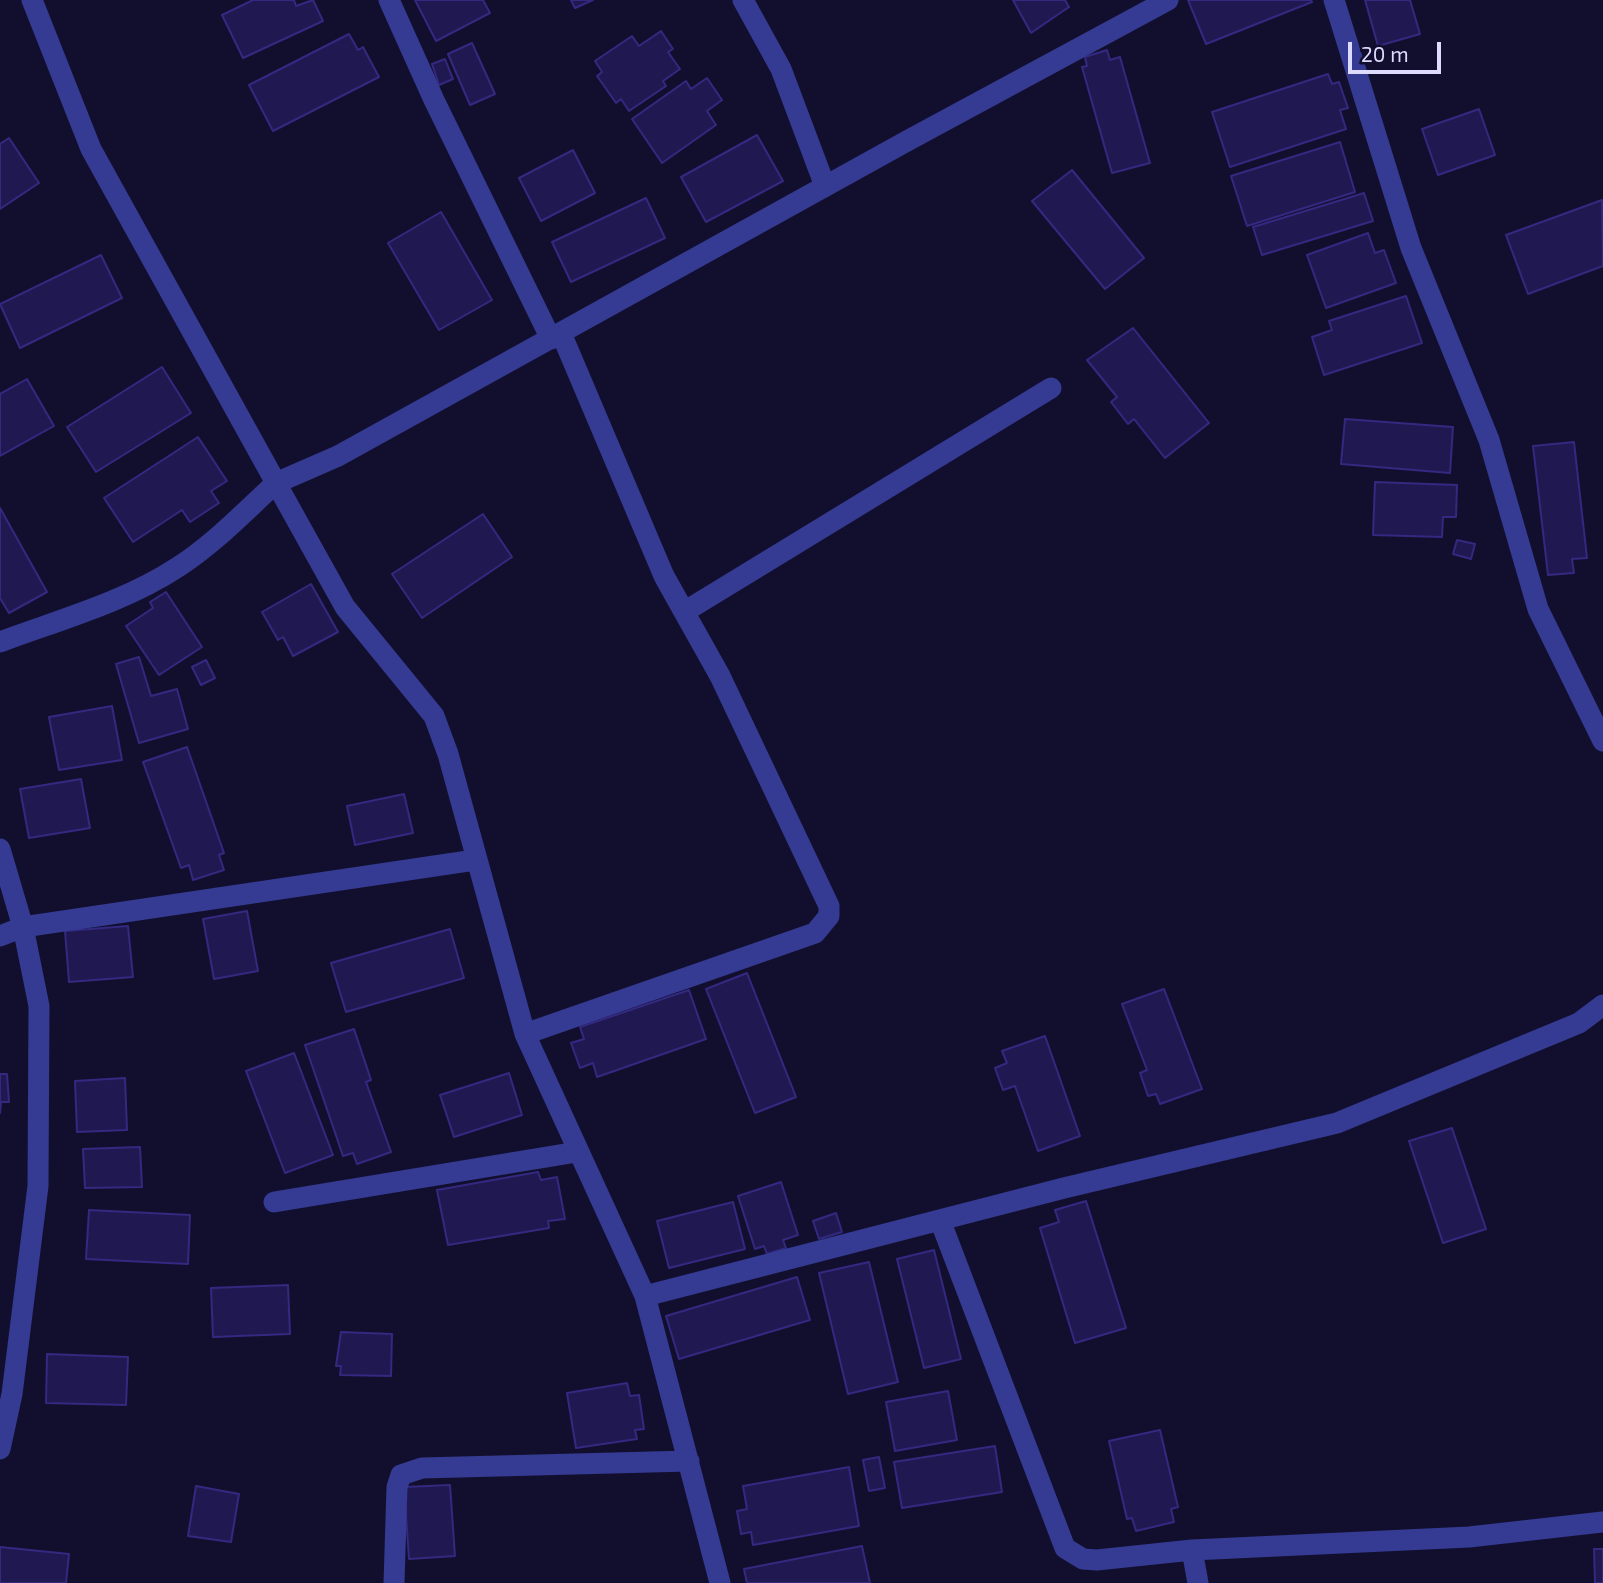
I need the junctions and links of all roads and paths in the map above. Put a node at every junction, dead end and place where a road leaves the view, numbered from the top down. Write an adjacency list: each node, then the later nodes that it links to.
1 (32, 0): 9 (street)
2 (389, 0): 7 (street)
3 (743, 0): 6 (street)
4 (1168, 0): 6 (street)
5 (1334, 0): 12 (street)
6 (825, 186): 7 (street)
7 (556, 336): 9 (street); 10 (street)
8 (1051, 388): 10 (street)
9 (276, 482): 11 (street); 14 (street)
10 (684, 612): 18 (street)
11 (0, 642)
12 (1603, 741)
13 (0, 849): 15 (street)
14 (475, 860): 15 (street); 18 (street)
15 (23, 928): 16 (street); 23 (street)
16 (0, 936)
17 (1603, 1005): 21 (street)
18 (525, 1034): 19 (street)
19 (577, 1152): 20 (street); 22 (street)
20 (274, 1202)
21 (940, 1220): 22 (street); 26 (street)
22 (645, 1296): 24 (street)
23 (0, 1449)
24 (688, 1461): 27 (street); 28 (street)
25 (1603, 1522): 26 (street)
26 (1192, 1550): 29 (street)
27 (394, 1583)
28 (720, 1583)
29 (1198, 1583)

